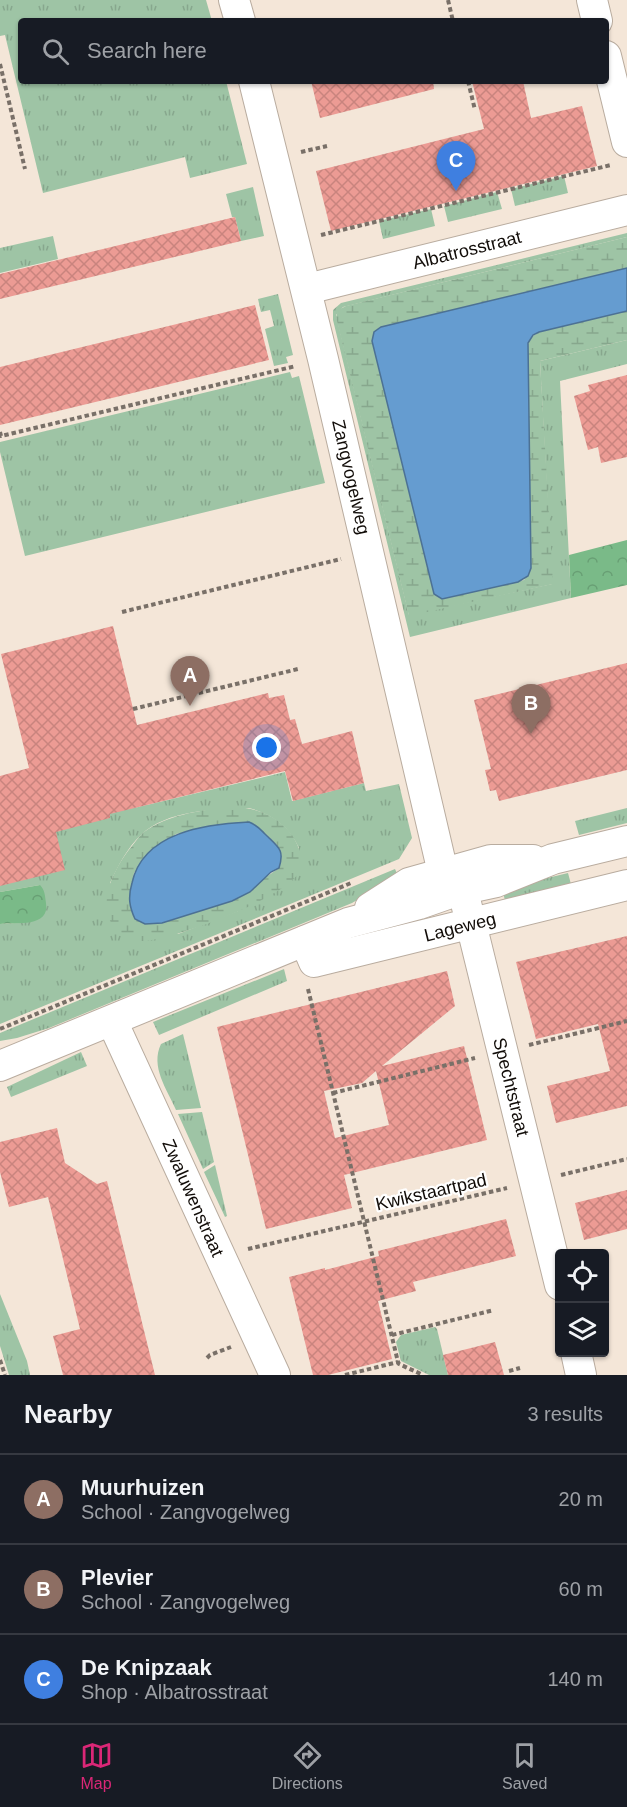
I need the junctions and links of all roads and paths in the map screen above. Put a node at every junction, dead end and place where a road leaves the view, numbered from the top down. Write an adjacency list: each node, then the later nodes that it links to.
1 (234, 0): 4 (street)
2 (448, 0): 5 (path)
3 (592, 0): 6 (street)
4 (239, 18)
5 (452, 18)
6 (596, 18)
7 (0, 64): 13 (path)
8 (609, 75): 12 (street)
9 (255, 84): 15 (street, Zangvogelweg)
10 (469, 84): 11 (path)
11 (474, 110)
12 (621, 153): 15 (path)
13 (25, 169)
14 (627, 210): 16 (street, Albatrosstraat)
15 (294, 242): 16 (street, Zangvogelweg)
16 (307, 289): 17 (street, Zangvogelweg)
17 (323, 359): 18 (path); 19 (street, Zangvogelweg)
18 (0, 432)
19 (369, 553): 20 (path); 25 (street, Zangvogelweg)
20 (122, 612)
21 (298, 669): 22 (path)
22 (133, 709)
23 (627, 842): 25 (street)
24 (356, 881): 31 (path)
25 (453, 881): 27 (street, Spechtstraat); 28 (street)
26 (627, 885): 27 (street, Lageweg)
27 (472, 924): 28 (street, Lageweg); 34 (street, Spechtstraat)
28 (305, 941): 30 (street)
29 (306, 982): 35 (path)
30 (112, 1021): 32 (street); 46 (street, Zwaluwenstraat)
31 (0, 1029)
32 (0, 1066)
33 (627, 1159): 34 (path, Kwikstaartpad)
34 (534, 1181): 35 (path, Kwikstaartpad); 37 (street, Spechtstraat)
35 (364, 1222): 36 (path, Kwikstaartpad); 39 (path)
36 (242, 1251)
37 (555, 1265)
38 (494, 1310): 39 (path)
39 (392, 1335): 42 (path)
40 (577, 1357): 49 (street)
41 (0, 1360): 45 (path)
42 (398, 1362): 47 (path); 48 (path)
43 (520, 1368): 44 (path)
44 (509, 1371)
45 (5, 1375)
46 (275, 1375)
47 (345, 1375)
48 (423, 1375)
49 (581, 1375)

